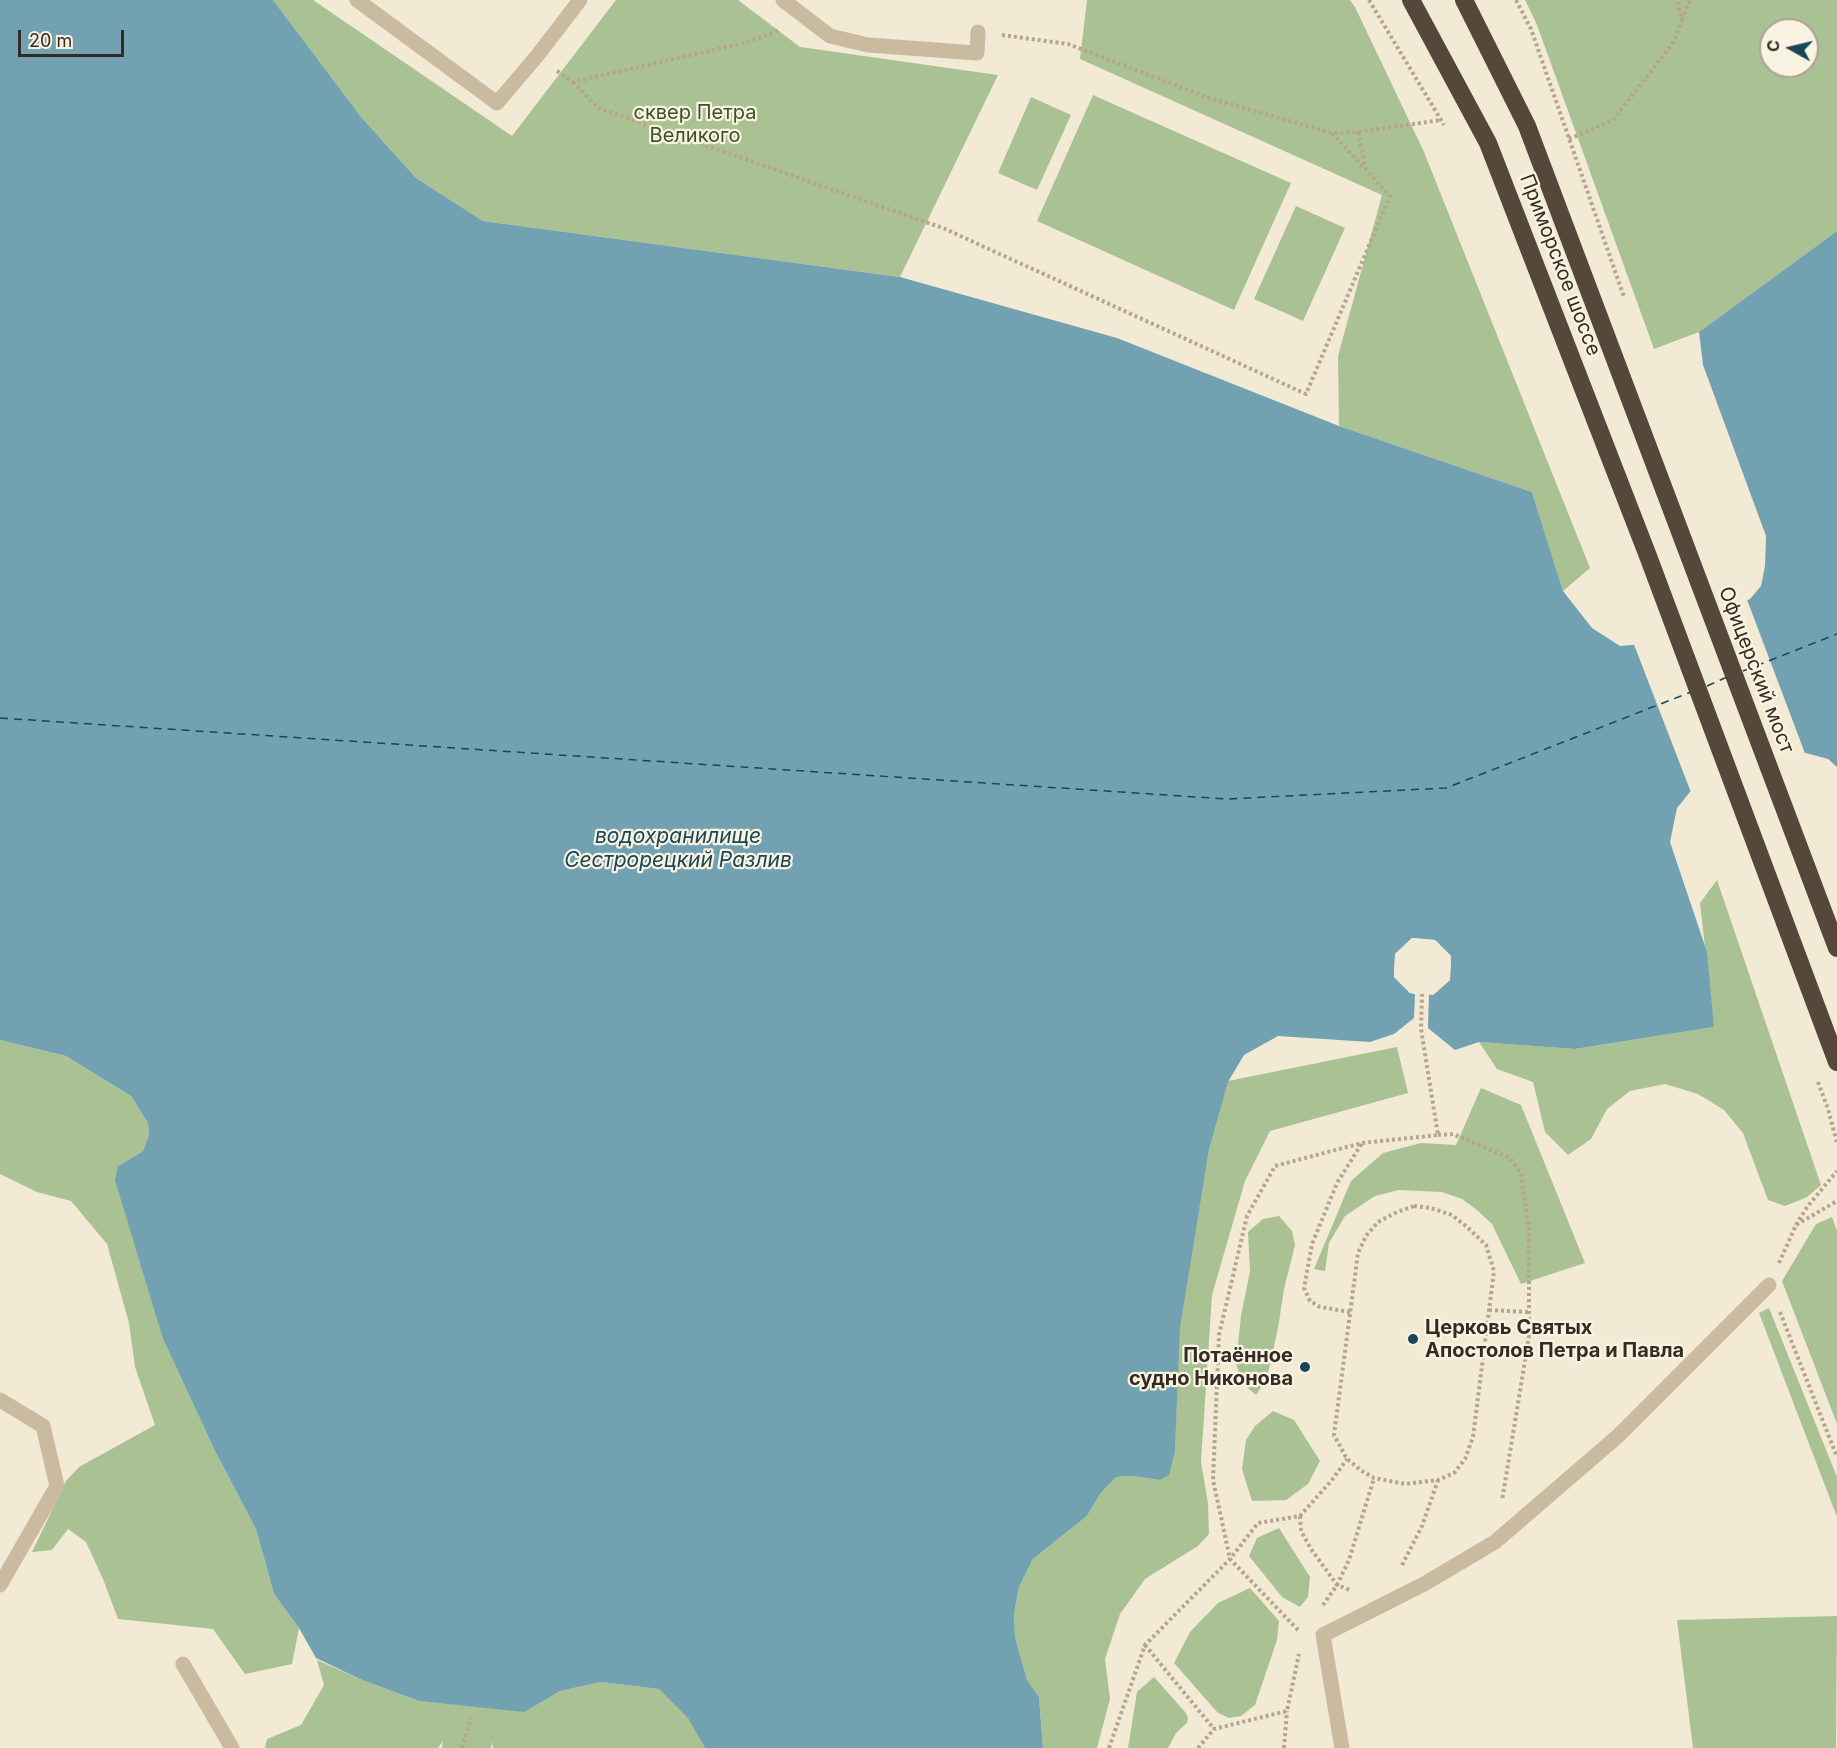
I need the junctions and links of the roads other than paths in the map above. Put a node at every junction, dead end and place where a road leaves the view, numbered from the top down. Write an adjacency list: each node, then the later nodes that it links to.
1 (357, 0): 2 (street)
2 (580, 0)
3 (783, 0): 6 (street)
4 (1411, 0): 9 (highway, Приморское шоссе)
5 (1464, 0): 7 (highway, Приморское шоссе)
6 (978, 32)
7 (1683, 542): 8 (highway, Офицерский мост)
8 (1837, 948)
9 (1837, 1062)
10 (1769, 1285): 15 (street)
11 (0, 1400): 12 (street)
12 (0, 1585)
13 (183, 1664): 14 (street)
14 (232, 1748)
15 (1342, 1748)

